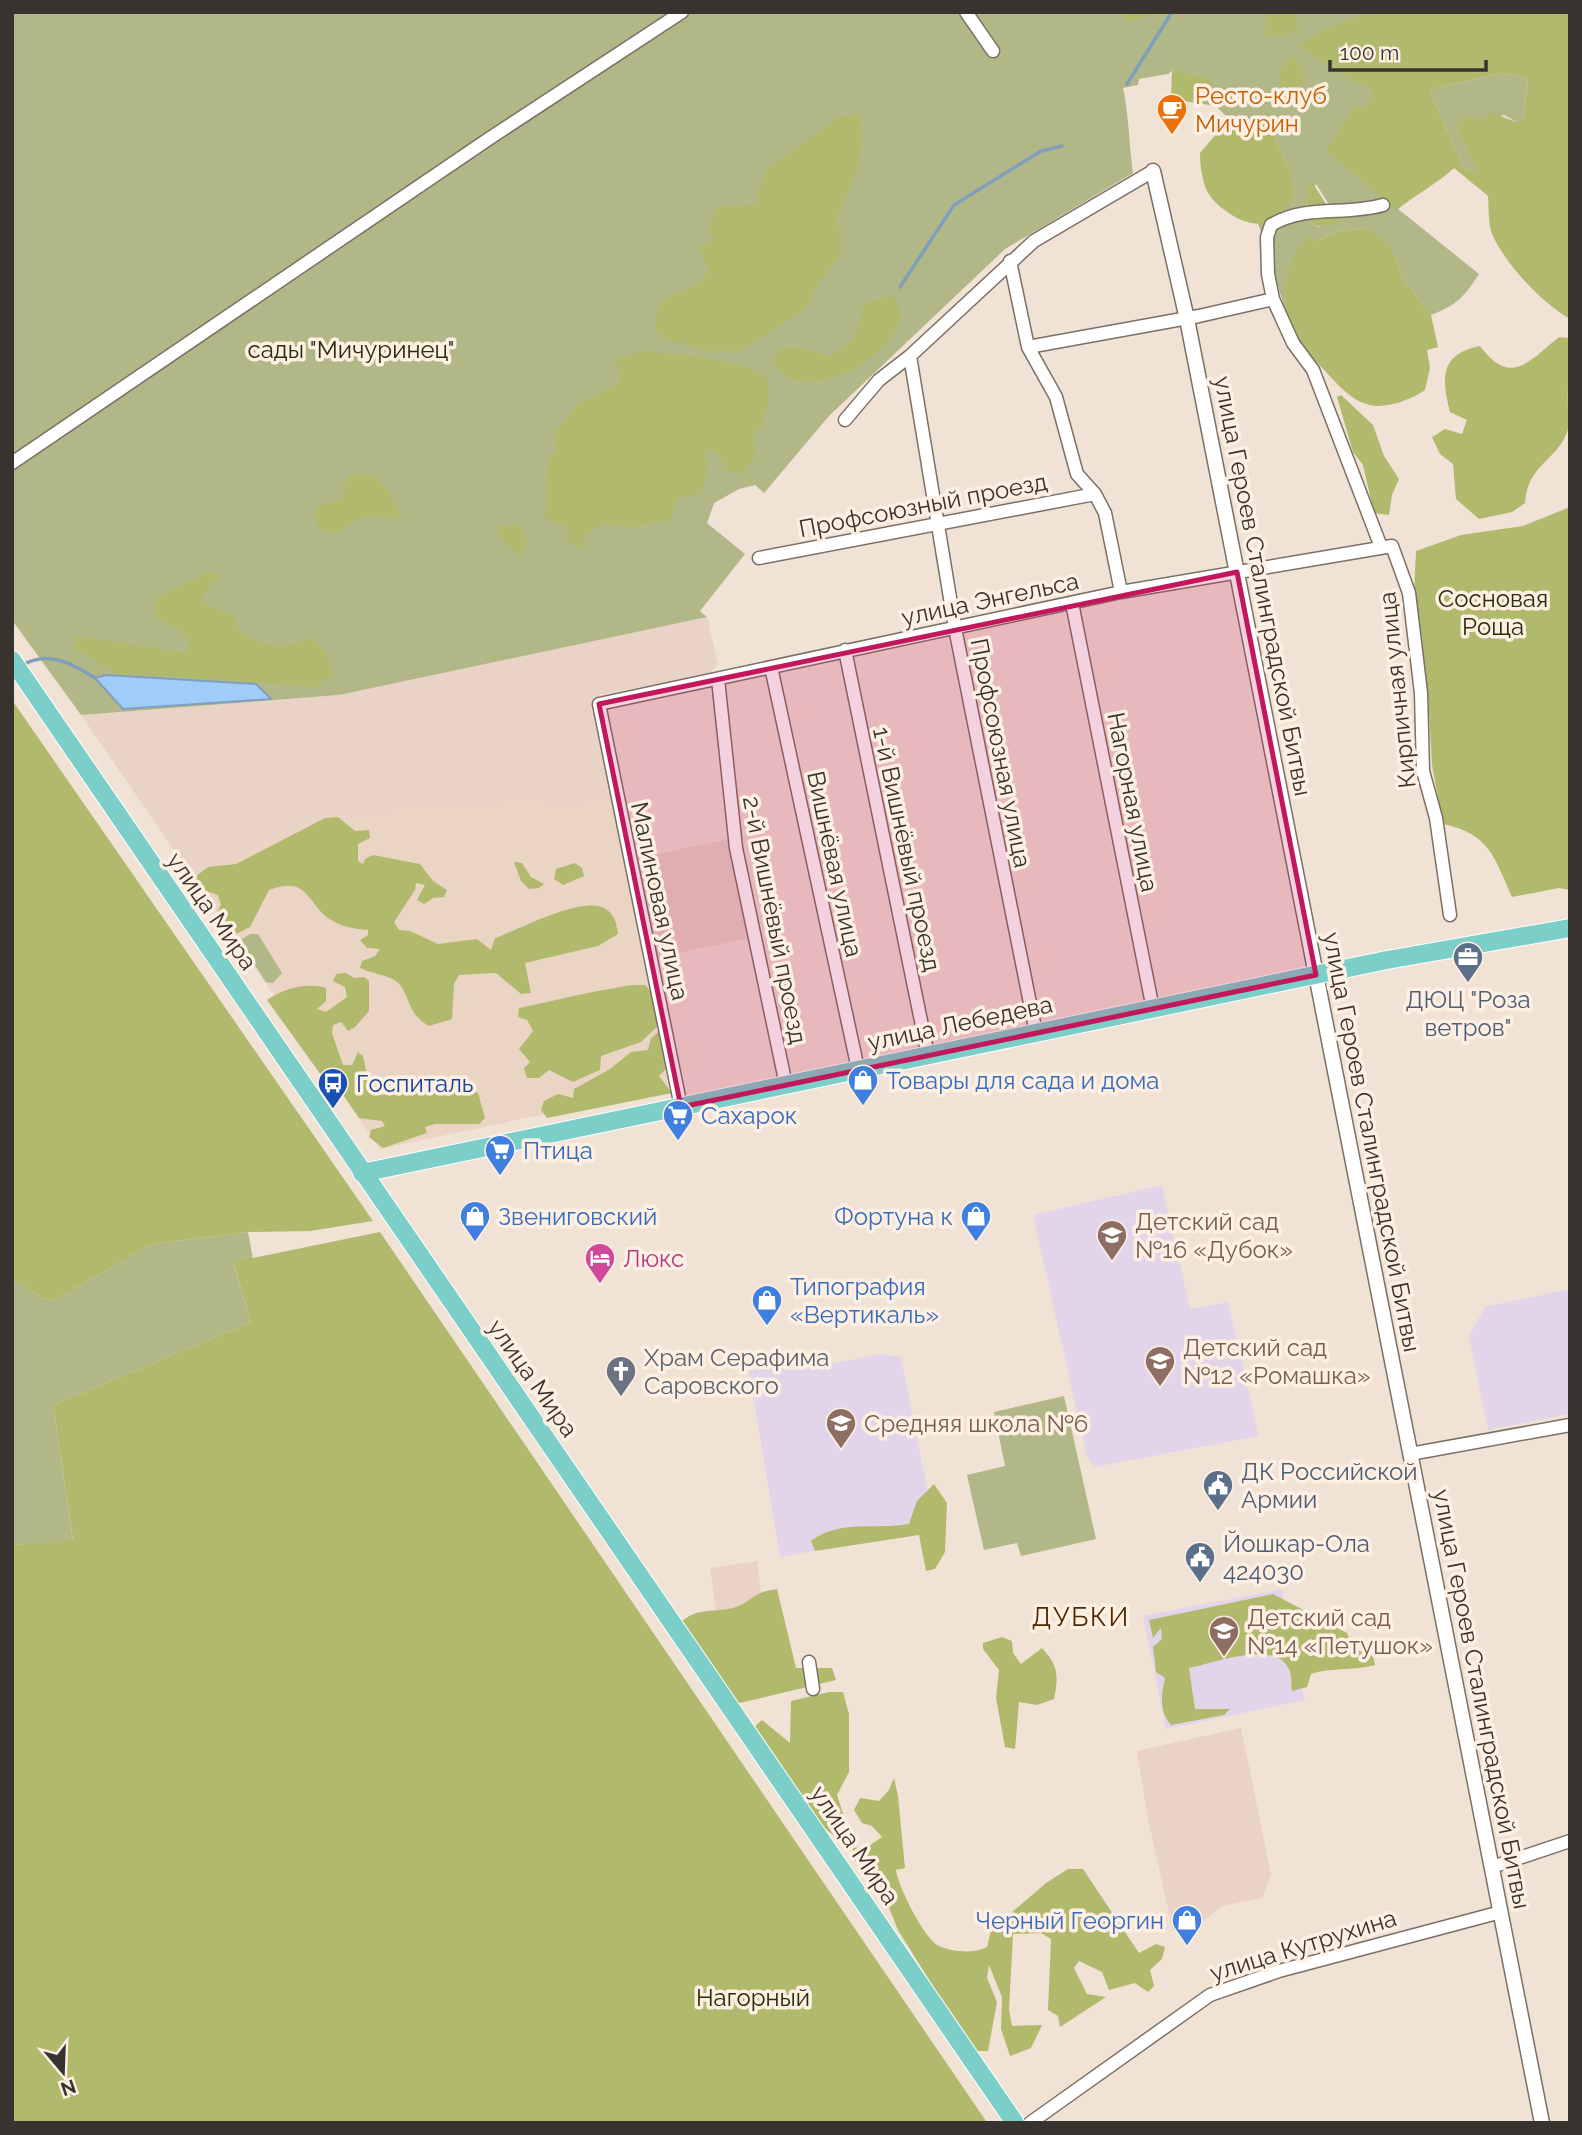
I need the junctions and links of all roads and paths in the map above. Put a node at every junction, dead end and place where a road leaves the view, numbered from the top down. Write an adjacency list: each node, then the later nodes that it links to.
1 (682, 12): 12 (street)
2 (966, 12): 3 (street)
3 (993, 51)
4 (1153, 171): 6 (street); 8 (street, улица Героев Сталинградской Битвы)
5 (1383, 205): 7 (street, Кирпичная улица)
6 (1010, 261): 9 (street); 10 (street)
7 (1273, 299): 8 (street); 15 (street, Кирпичная улица)
8 (1187, 319): 9 (street); 17 (street, улица Героев Сталинградской Битвы)
9 (1028, 347): 13 (street)
10 (910, 356): 11 (street); 14 (street, Профсоюзная улица)
11 (845, 420)
12 (12, 463)
13 (1094, 494): 14 (street, Профсоюзный проезд); 18 (street)
14 (936, 523): 16 (street, Профсоюзный проезд); 20 (street, Профсоюзная улица)
15 (1386, 546): 17 (street, улица Энгельса); 26 (street, Кирпичная улица)
16 (759, 558)
17 (1237, 572): 18 (street, улица Энгельса); 28 (street, улица Героев Сталинградской Битвы)
18 (1121, 592): 19 (street, улица Энгельса)
19 (1072, 603): 20 (street, улица Энгельса); 29 (street, Нагорная улица)
20 (954, 628): 21 (street, улица Энгельса); 30 (street, Профсоюзная улица)
21 (845, 650): 23 (street, улица Энгельса); 31 (street, 1-й Вишнёвый проезд)
22 (12, 660): 35 (main road, улица Мира)
23 (771, 667): 24 (street, улица Энгельса); 32 (street, Вишнёвая улица)
24 (718, 679): 25 (street, улица Энгельса); 33 (street, 2-й Вишнёвый проезд)
25 (599, 704): 34 (street, Малиновая улица)
26 (1450, 915)
27 (1570, 928): 28 (main road, улица Лебедева)
28 (1316, 975): 29 (main road, улица Лебедева); 37 (street, улица Героев Сталинградской Битвы)
29 (1153, 1009): 30 (main road, улица Лебедева)
30 (1037, 1032): 31 (main road, улица Лебедева)
31 (928, 1055): 32 (main road, улица Лебедева)
32 (858, 1069): 33 (main road, улица Лебедева)
33 (786, 1085): 34 (main road, улица Лебедева)
34 (681, 1107): 35 (main road, улица Лебедева)
35 (362, 1173): 43 (main road, улица Мира)
36 (1570, 1425): 37 (street)
37 (1410, 1454): 41 (street, улица Героев Сталинградской Битвы)
38 (809, 1662): 39 (street)
39 (813, 1689)
40 (1570, 1840): 41 (street)
41 (1492, 1867): 42 (street, улица Героев Сталинградской Битвы)
42 (1501, 1912): 44 (street, улица Кутрухина); 45 (street, улица Героев Сталинградской Битвы)
43 (1015, 2123)
44 (1030, 2123)
45 (1542, 2123)

